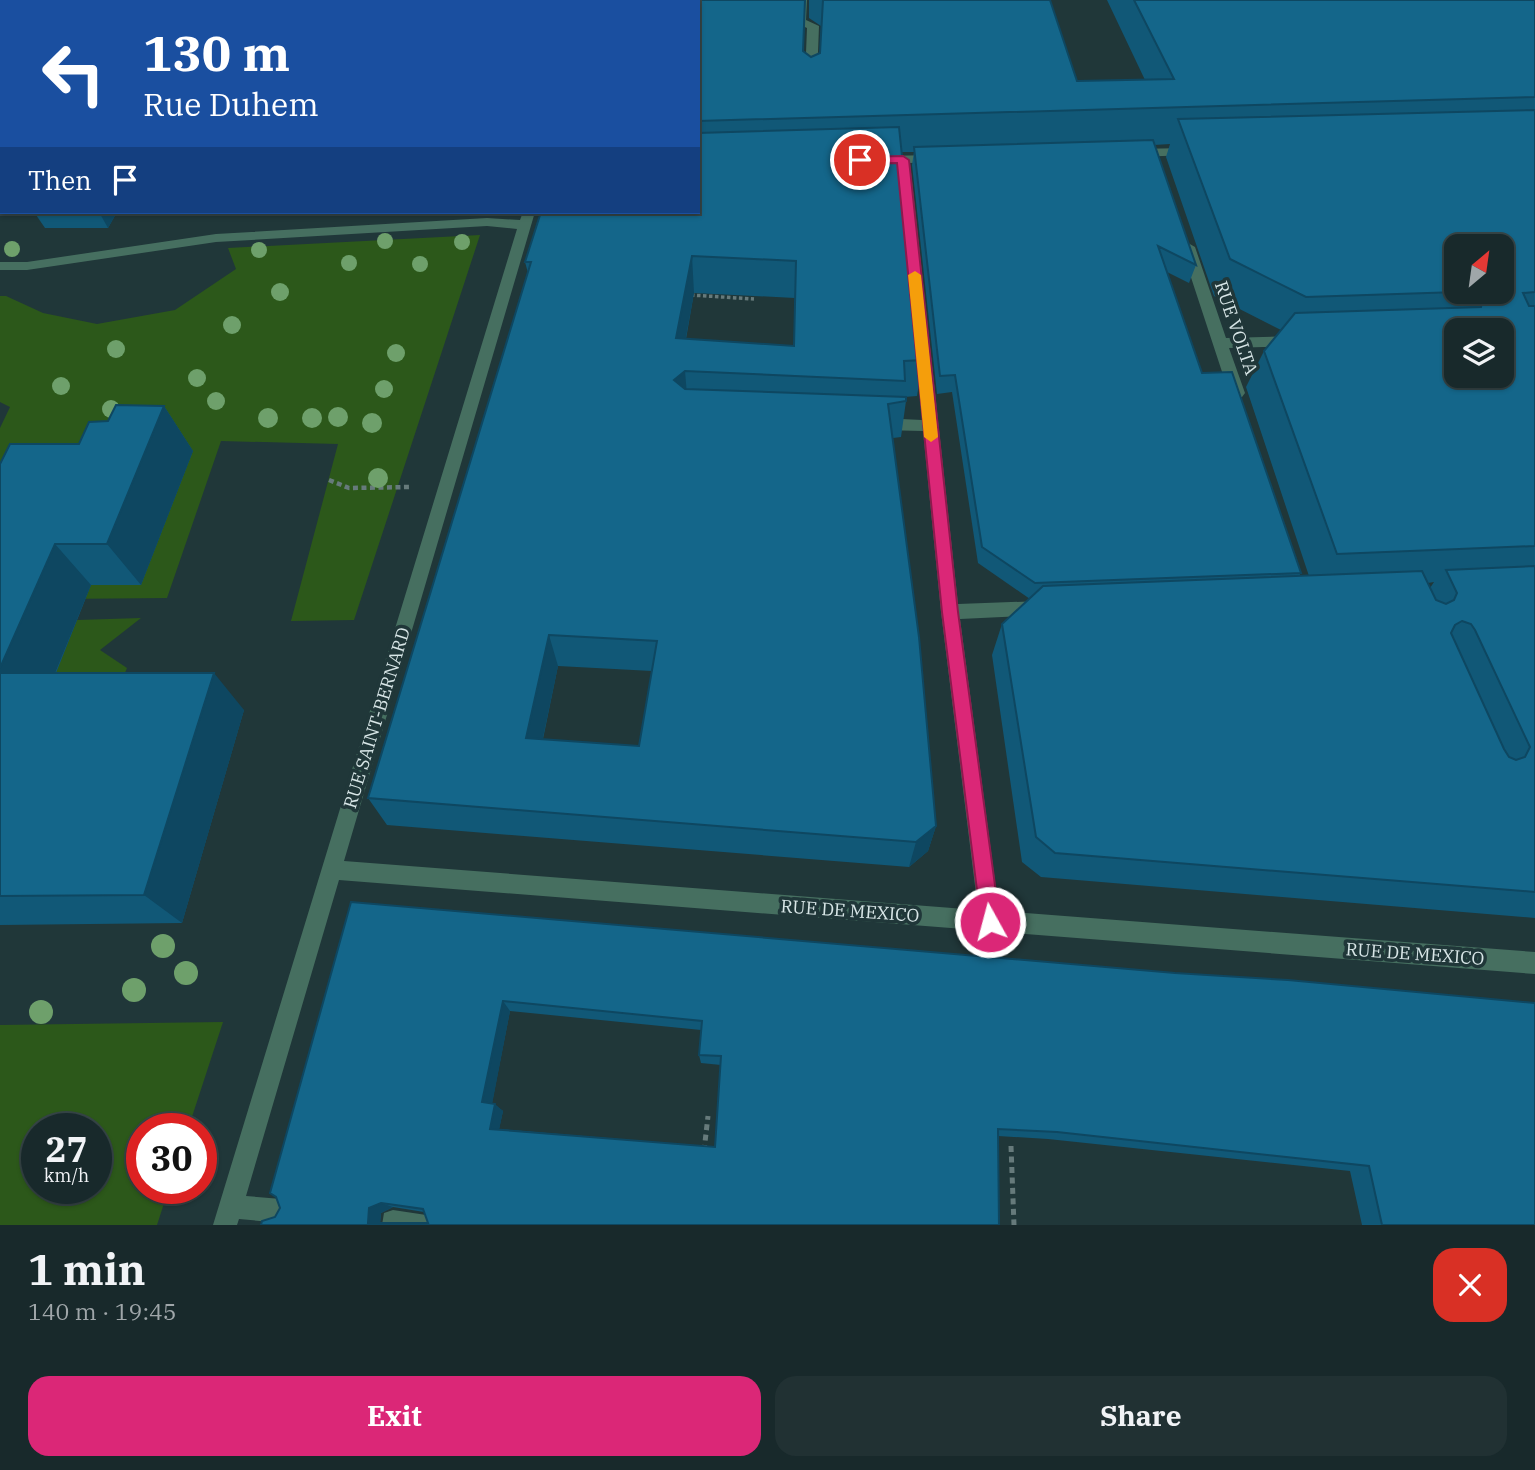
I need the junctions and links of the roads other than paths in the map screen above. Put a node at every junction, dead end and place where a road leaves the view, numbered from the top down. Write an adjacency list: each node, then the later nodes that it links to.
1 (802, 0): 2 (street)
2 (811, 88)
3 (1209, 151): 5 (street)
4 (1115, 153): 5 (street)
5 (1155, 153): 9 (street)
6 (951, 158): 8 (street)
7 (860, 160): 8 (street)
8 (903, 160): 17 (street)
9 (1162, 172)
10 (527, 218): 12 (street); 20 (street, RUE SAINT-BERNARD)
11 (1185, 238): 14 (street, RUE VOLTA)
12 (0, 266)
13 (1306, 341): 14 (street)
14 (1221, 343): 15 (street, RUE VOLTA)
15 (1242, 406)
16 (864, 423): 17 (street)
17 (930, 426): 19 (street)
18 (1061, 607): 19 (street)
19 (950, 612): 21 (street)
20 (332, 870): 21 (street, RUE DE MEXICO); 24 (street, RUE SAINT-BERNARD)
21 (990, 922): 22 (street, RUE DE MEXICO)
22 (1535, 963)
23 (281, 1211): 24 (street)
24 (228, 1215)
25 (393, 1222): 26 (street)
26 (424, 1225)

